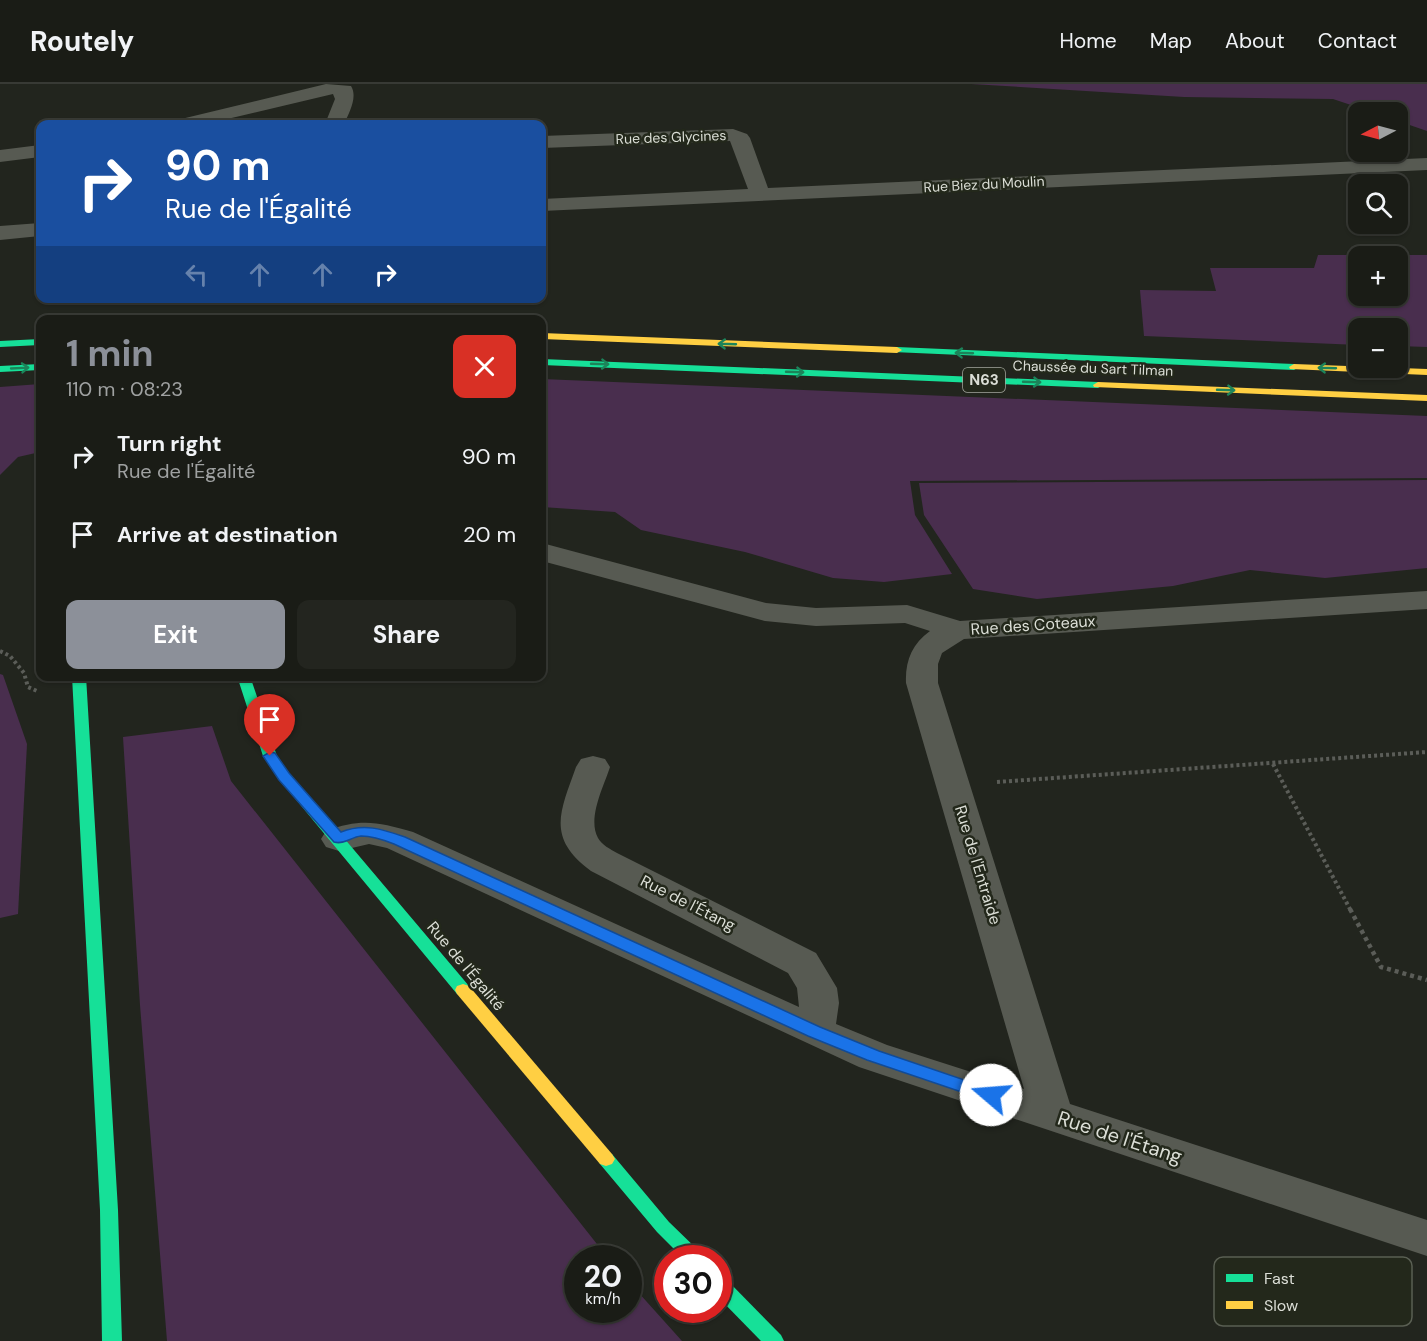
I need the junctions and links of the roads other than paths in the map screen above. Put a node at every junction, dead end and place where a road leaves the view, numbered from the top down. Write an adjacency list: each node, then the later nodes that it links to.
1 (201, 120): 2 (street)
2 (336, 120)
3 (546, 142): 7 (street, Rue des Glycines)
4 (36, 152): 5 (street)
5 (0, 156)
6 (1427, 164): 7 (street, Rue Biez du Moulin)
7 (760, 194): 8 (street, Rue Biez du Moulin)
8 (546, 205)
9 (36, 230): 10 (street)
10 (0, 233)
11 (546, 336): 17 (main road, Chaussée du Sart Tilman / N63, one-way to 11)
12 (36, 342): 13 (main road)
13 (0, 344)
14 (546, 362): 18 (main road, Chaussée du Sart Tilman / N63, one-way to 18)
15 (36, 367): 16 (main road, one-way to 15)
16 (0, 369)
17 (1427, 372)
18 (1427, 398)
19 (546, 553): 21 (street, Rue des Coteaux)
20 (1427, 600): 21 (street, Rue des Coteaux)
21 (958, 630): 27 (street, Rue de l'Entraide)
22 (79, 681): 31 (main road)
23 (245, 681): 25 (main road, Rue de l'Égalité)
24 (593, 767): 26 (street, Rue de l'Étang)
25 (339, 839): 26 (street, Rue de l'Étang); 29 (main road, Rue de l'Égalité)
26 (814, 1031): 27 (street, Rue de l'Étang)
27 (1053, 1116): 28 (street, Rue de l'Étang)
28 (1427, 1238)
29 (681, 1245)
30 (732, 1298): 32 (main road)
31 (112, 1341)
32 (774, 1341)

